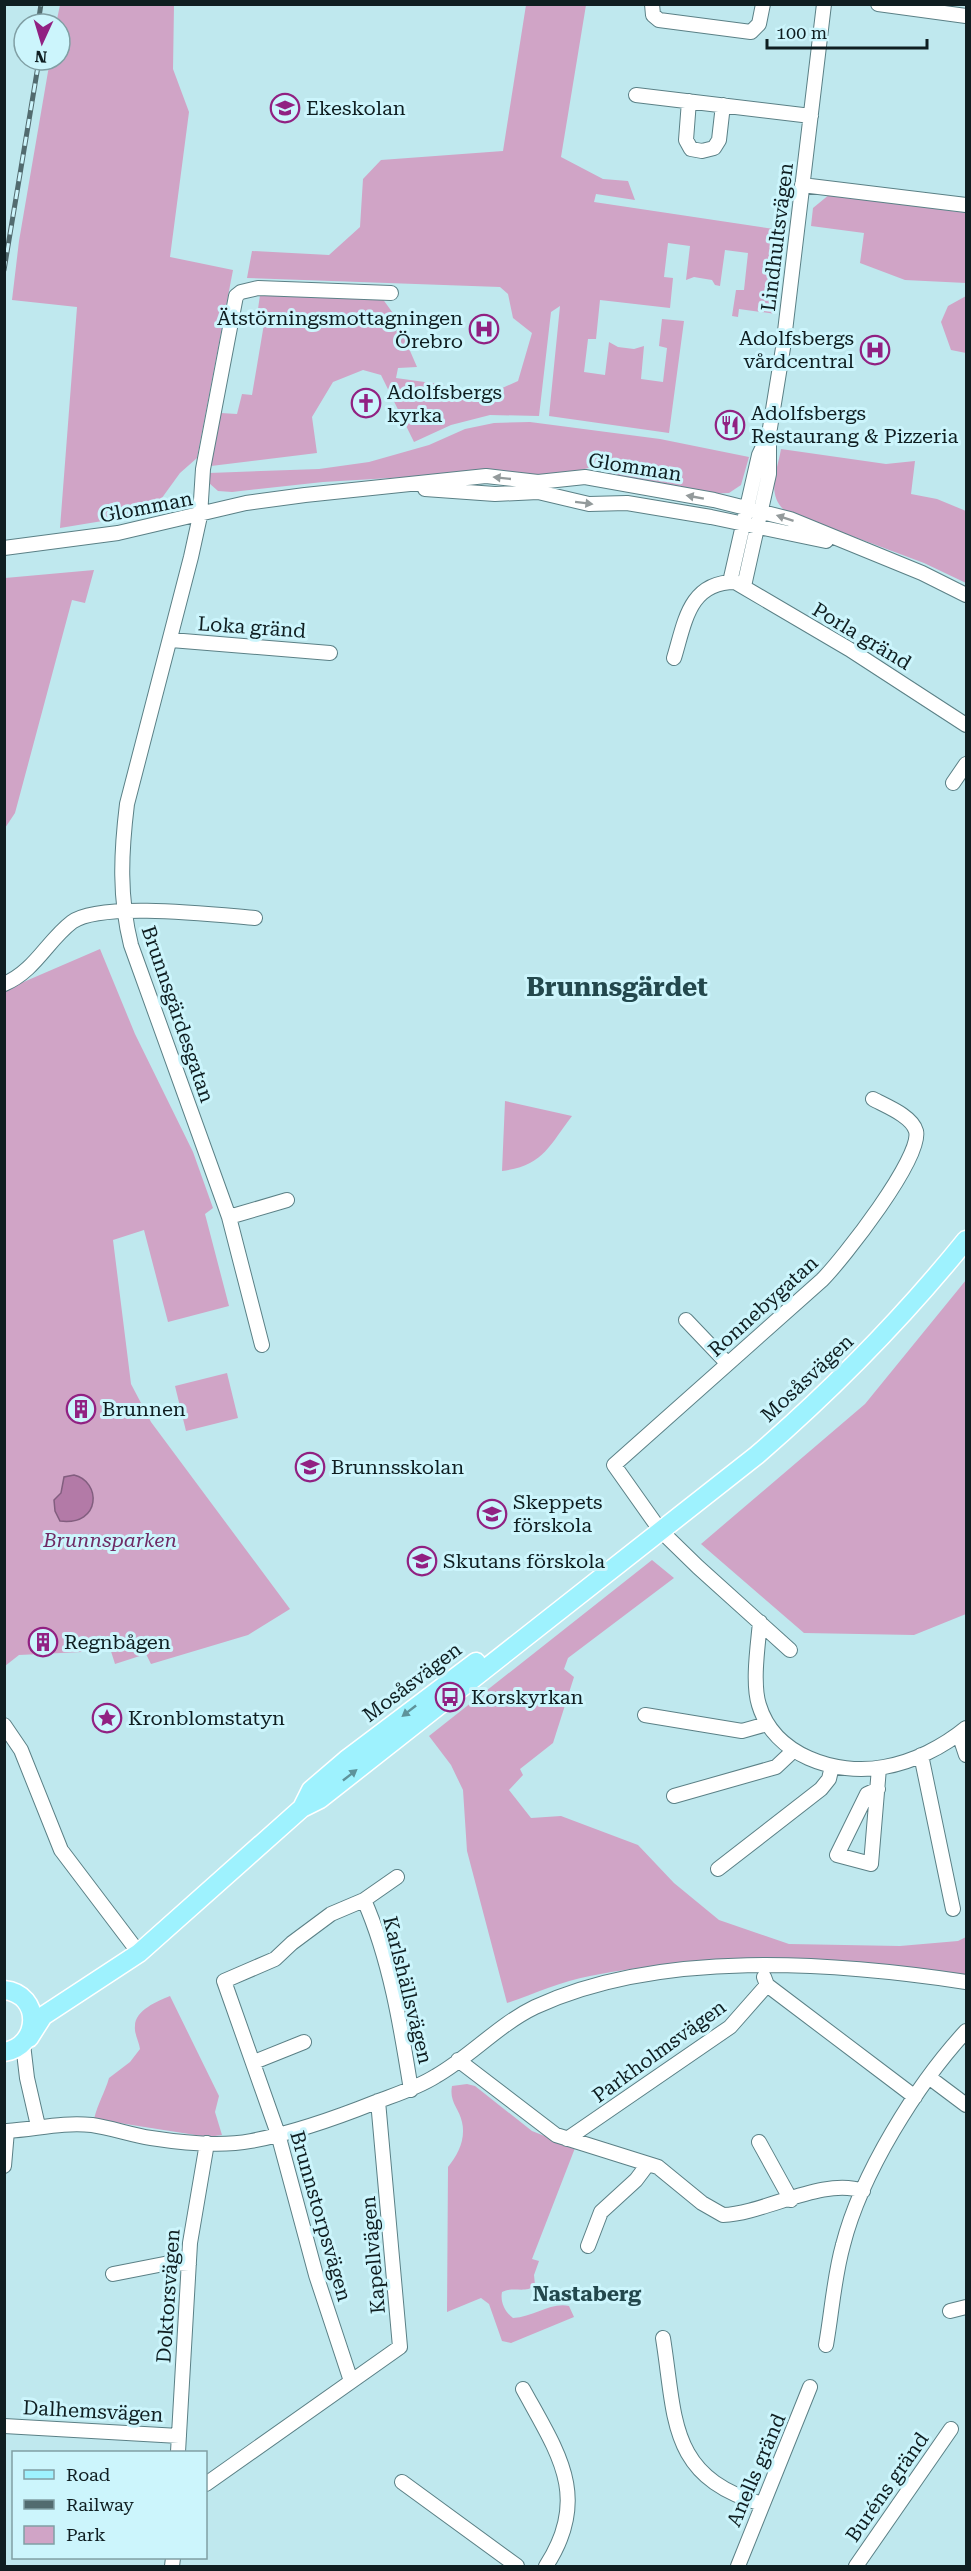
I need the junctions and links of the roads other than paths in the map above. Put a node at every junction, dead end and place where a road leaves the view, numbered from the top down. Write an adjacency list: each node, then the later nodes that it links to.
1 (652, 4): 2 (street)
2 (763, 4)
3 (825, 4): 9 (street, Lindhultsvägen)
4 (878, 4): 5 (street)
5 (966, 16)
6 (636, 95): 7 (street)
7 (689, 101): 8 (street); 8 (street)
8 (723, 105): 9 (street)
9 (811, 116): 10 (street, Lindhultsvägen)
10 (802, 185): 11 (street); 13 (street, Lindhultsvägen)
11 (966, 205)
12 (391, 293): 17 (street, Brunnsgärdesgatan)
13 (769, 434): 15 (street, Lindhultsvägen); 16 (street, Lindhultsvägen)
14 (402, 487): 15 (street, Glomman, one-way to 14); 17 (street, Glomman); 18 (street, Glomman, one-way to 18)
15 (747, 507): 16 (street, Glomman); 18 (street, Lindhultsvägen)
16 (762, 511): 19 (street, Lindhultsvägen); 20 (street, Glomman, one-way to 16)
17 (200, 516): 21 (street, Glomman); 24 (street, Brunnsgärdesgatan)
18 (744, 524): 19 (street, Glomman); 22 (street, Lindhultsvägen)
19 (758, 528): 20 (street, Glomman); 22 (street, Lindhultsvägen)
20 (855, 547): 23 (street, Glomman)
21 (4, 548)
22 (736, 583): 26 (street); 27 (street, Porla gränd)
23 (966, 595)
24 (171, 640): 25 (street, Loka gränd); 30 (street, Brunnsgärdesgatan)
25 (330, 653)
26 (674, 658)
27 (966, 725)
28 (966, 764): 29 (street)
29 (953, 783)
30 (123, 912): 31 (street); 32 (street); 35 (street, Brunnsgärdesgatan)
31 (255, 918)
32 (4, 984)
33 (873, 1099): 39 (street, Ronnebygatan)
34 (287, 1200): 35 (street)
35 (229, 1217): 38 (street, Brunnsgärdesgatan)
36 (966, 1239): 40 (main road, Mosåsvägen)
37 (686, 1320): 39 (street)
38 (262, 1345)
39 (727, 1364): 40 (street, Ronnebygatan)
40 (660, 1530): 41 (street); 58 (main road, Mosåsvägen)
41 (760, 1622): 42 (street); 44 (street)
42 (790, 1650)
43 (645, 1716): 44 (street)
44 (767, 1724): 47 (street)
45 (4, 1725): 58 (street)
46 (963, 1731): 48 (street); 49 (street)
47 (793, 1751): 50 (street); 53 (street)
48 (921, 1755): 51 (street); 57 (street)
49 (966, 1755)
50 (832, 1766): 51 (street); 54 (street)
51 (879, 1768): 52 (street)
52 (878, 1789): 52 (street)
53 (674, 1796)
54 (718, 1869)
55 (397, 1877): 56 (street, Karlshällsvägen)
56 (364, 1900): 60 (street, Karlshällsvägen); 73 (street, Karlshällsvägen)
57 (952, 1909)
58 (139, 1953): 63 (main road, Mosåsvägen)
59 (761, 1966): 61 (street); 62 (street); 69 (street)
60 (224, 1981): 70 (street, Brunnstorpsvägen)
61 (966, 1982)
62 (767, 1986): 74 (street); 79 (street, Parkholmsvägen)
63 (85, 1989): 64 (main road, Mosåsvägen); 66 (main road, Mosåsvägen)
64 (13, 1991): 66 (main road)
65 (966, 2031): 72 (street)
66 (26, 2041): 68 (main road); 71 (street)
67 (304, 2042): 70 (street)
68 (4, 2052): 71 (street)
69 (458, 2060): 73 (street); 79 (street)
70 (254, 2062): 78 (street, Brunnstorpsvägen)
71 (27, 2078): 77 (street)
72 (930, 2078): 74 (street); 76 (street)
73 (411, 2090): 75 (street)
74 (915, 2097): 84 (street)
75 (378, 2101): 78 (street); 93 (street, Kapellvägen)
76 (966, 2105)
77 (38, 2126): 81 (street); 83 (street)
78 (278, 2134): 81 (street); 93 (street, Brunnstorpsvägen)
79 (567, 2139): 82 (street)
80 (759, 2142): 85 (street)
81 (207, 2143): 87 (street, Doktorsvägen)
82 (648, 2164): 85 (street); 86 (street)
83 (4, 2166)
84 (863, 2191): 85 (street); 92 (street)
85 (791, 2200)
86 (588, 2246)
87 (189, 2264): 88 (street); 98 (street, Doktorsvägen)
88 (113, 2274)
89 (966, 2307): 90 (street)
90 (950, 2311)
91 (663, 2338): 102 (street)
92 (826, 2345)
93 (351, 2381): 101 (street)
94 (810, 2387): 102 (street, Anells gränd)
95 (523, 2389): 104 (street)
96 (4, 2426): 98 (street, Dalhemsvägen)
97 (951, 2429): 106 (street, Buréns gränd)
98 (179, 2436): 99 (street, Doktorsvägen)
99 (178, 2451)
100 (402, 2482): 103 (street)
101 (207, 2483)
102 (762, 2504): 105 (street, Anells gränd)
103 (517, 2566)
104 (546, 2566)
105 (738, 2566)
106 (856, 2566)

